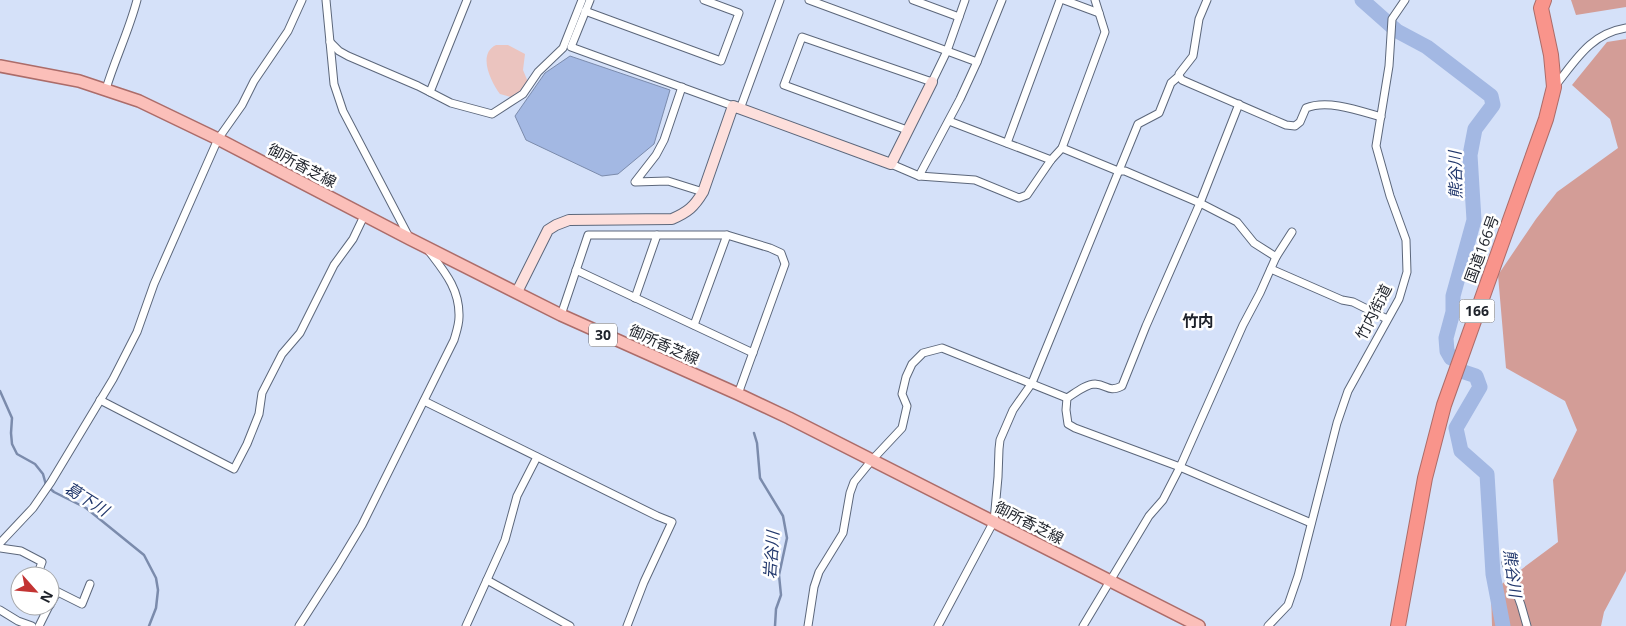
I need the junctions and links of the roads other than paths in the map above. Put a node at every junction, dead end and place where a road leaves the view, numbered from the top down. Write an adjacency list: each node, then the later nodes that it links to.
1 (137, 0): 30 (street)
2 (302, 0): 37 (street)
3 (326, 0): 22 (street)
4 (467, 0): 31 (street)
5 (582, 0): 31 (street)
6 (590, 0): 18 (street)
7 (704, 0): 18 (street)
8 (780, 0): 33 (street)
9 (809, 0): 23 (street)
10 (913, 0): 20 (street)
11 (966, 0): 20 (street)
12 (1002, 0): 24 (street)
13 (1062, 0): 19 (street); 38 (street)
14 (1095, 0): 19 (street)
15 (1207, 0): 26 (street)
16 (1405, 0): 34 (street, 竹内街道)
17 (1544, 0): 29 (highway, 国道166号 / 166)
18 (585, 11): 28 (street)
19 (1099, 13): 39 (street)
20 (959, 17): 23 (street)
21 (1626, 28): 29 (street)
22 (330, 42): 31 (street); 50 (street)
23 (947, 51): 24 (street); 27 (street)
24 (977, 62): 35 (street)
25 (0, 66): 30 (main road, 御所香芝線 / 30)
26 (1180, 76): 32 (street); 42 (street)
27 (932, 82): 36 (street); 36 (street)
28 (682, 87): 33 (street); 44 (street)
29 (1554, 87): 89 (highway, 国道166号 / 166)
30 (106, 89): 37 (main road, 御所香芝線 / 30)
31 (430, 92)
32 (1239, 104): 34 (street); 45 (street)
33 (737, 107): 41 (street); 44 (street)
34 (1381, 116): 58 (street, 竹内街道)
35 (949, 121): 38 (street); 43 (street)
36 (907, 130): 41 (street)
37 (218, 139): 46 (main road, 御所香芝線 / 30); 64 (street)
38 (1008, 143): 40 (street)
39 (1062, 148): 40 (street); 42 (street)
40 (1051, 160): 43 (street)
41 (891, 164): 43 (street)
42 (1118, 171): 45 (street); 61 (street)
43 (919, 176)
44 (703, 192): 55 (street)
45 (1200, 203): 52 (street); 63 (street)
46 (364, 216): 50 (main road, 御所香芝線 / 30); 64 (street)
47 (1292, 232): 52 (street)
48 (657, 235): 49 (street); 54 (street); 56 (street)
49 (727, 235): 59 (street); 60 (street)
50 (410, 239): 51 (main road, 御所香芝線 / 30)
51 (426, 248): 55 (main road, 御所香芝線 / 30); 65 (street)
52 (1276, 257): 53 (street)
53 (1270, 269): 58 (street); 68 (street)
54 (576, 270): 56 (street); 57 (street)
55 (517, 292): 57 (main road, 御所香芝線 / 30)
56 (635, 298): 59 (street)
57 (561, 315): 62 (main road, 御所香芝線 / 30)
58 (1387, 319): 70 (street, 竹内街道)
59 (694, 325): 60 (street)
60 (753, 352): 62 (street)
61 (1032, 382): 63 (street); 67 (street); 69 (street)
62 (738, 394): 67 (main road, 御所香芝線 / 30)
63 (1067, 398): 68 (street)
64 (100, 400): 71 (street)
65 (424, 401): 66 (street); 80 (street)
66 (536, 456): 74 (street); 83 (street)
67 (872, 460): 69 (main road, 御所香芝線 / 30); 84 (street)
68 (1180, 467): 70 (street); 75 (street)
69 (994, 521): 75 (main road, 御所香芝線 / 30); 85 (street)
70 (1311, 523): 88 (street, 竹内街道)
71 (0, 542): 73 (street)
72 (1506, 563): 90 (street)
73 (41, 566)
74 (487, 580): 81 (street); 82 (street)
75 (1110, 582): 86 (street); 87 (main road, 御所香芝線 / 30)
76 (90, 584): 77 (street)
77 (60, 593)
78 (0, 610): 79 (street)
79 (32, 626)
80 (299, 626)
81 (466, 626)
82 (570, 626)
83 (627, 626)
84 (808, 626)
85 (938, 626)
86 (1083, 626)
87 (1200, 626)
88 (1268, 626)
89 (1398, 626)
90 (1527, 626)

